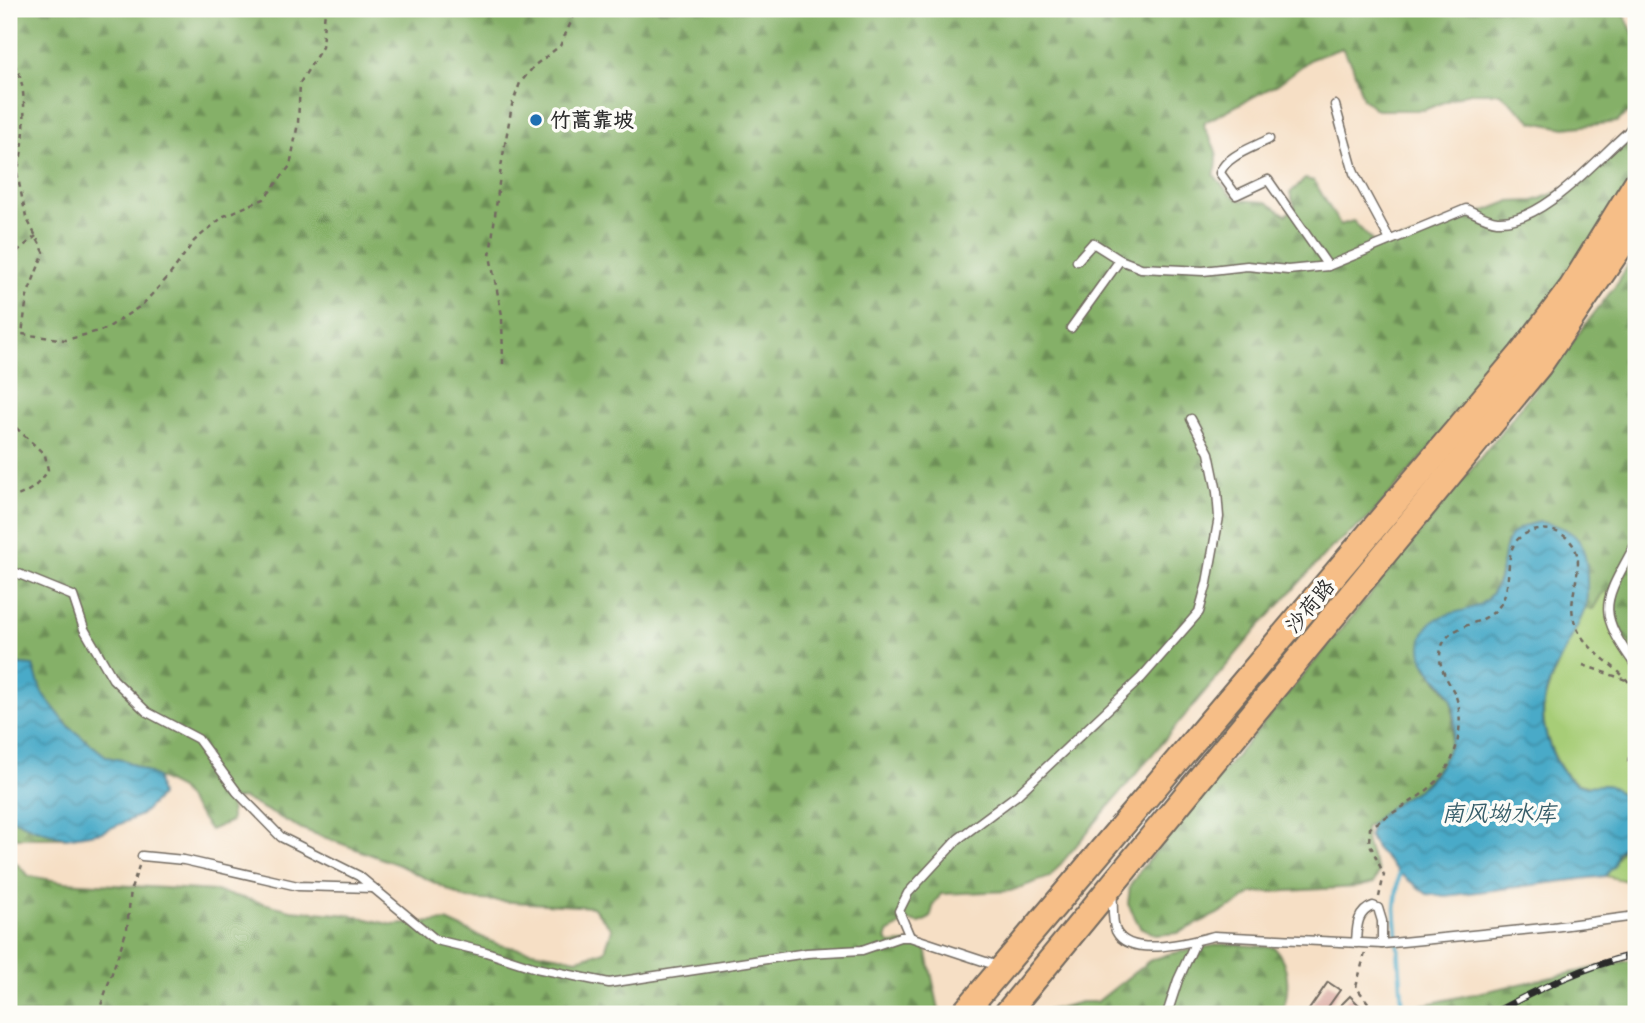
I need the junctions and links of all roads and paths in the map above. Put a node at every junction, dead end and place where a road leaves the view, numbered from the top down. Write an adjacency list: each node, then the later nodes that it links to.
1 (326, 9): 13 (path)
2 (577, 9): 20 (path)
3 (9, 55): 9 (path)
4 (1335, 105): 14 (lane)
5 (1636, 122): 6 (lane)
6 (1627, 133): 8 (lane); 14 (lane)
7 (1269, 139): 18 (lane)
8 (1636, 139)
9 (16, 173): 11 (path); 13 (path)
10 (1636, 183): 42 (main road, 沙荷路)
11 (9, 187)
12 (1636, 224): 34 (main road, 沙荷路)
13 (36, 236): 15 (path)
14 (1390, 240): 18 (lane)
15 (9, 258)
16 (1120, 260): 17 (lane); 18 (lane); 19 (lane)
17 (1077, 261)
18 (1328, 267)
19 (1071, 328)
20 (503, 364)
21 (1191, 419): 37 (lane)
22 (9, 421): 23 (path)
23 (9, 499)
24 (1636, 543): 27 (lane)
25 (9, 570): 33 (lane)
26 (1583, 665): 28 (path)
27 (1636, 666)
28 (1629, 682): 29 (path); 35 (path)
29 (1636, 692)
30 (1636, 723): 31 (path)
31 (1628, 762)
32 (142, 856): 33 (lane); 43 (path)
33 (373, 888): 37 (lane)
34 (1112, 888): 38 (lane); 45 (main road, 沙荷路)
35 (1376, 906): 39 (lane); 41 (lane)
36 (1636, 916): 41 (lane)
37 (910, 937): 42 (lane)
38 (1196, 941): 39 (lane); 46 (lane)
39 (1356, 943): 40 (lane)
40 (1368, 943): 41 (lane); 47 (path)
41 (1386, 944)
42 (1003, 968): 44 (main road, 沙荷路)
43 (98, 1014)
44 (963, 1014)
45 (1006, 1014)
46 (1167, 1014)
47 (1367, 1014)

